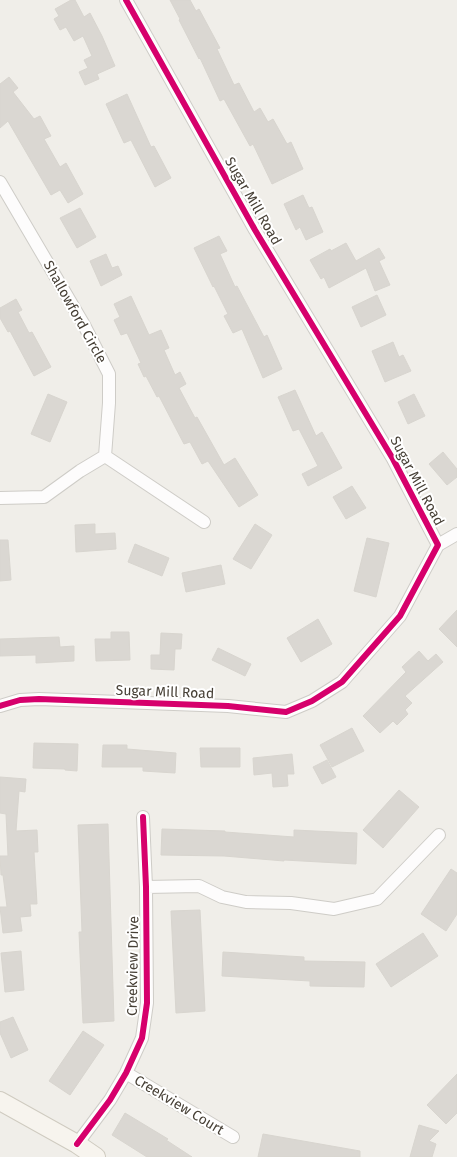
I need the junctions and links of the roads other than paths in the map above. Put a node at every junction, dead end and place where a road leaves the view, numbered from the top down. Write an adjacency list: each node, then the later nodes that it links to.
1 (126, 0): 7 (street, Sugar Mill Road)
2 (0, 182): 3 (street, Shallowford Circle)
3 (105, 456): 4 (street); 5 (street)
4 (0, 498)
5 (204, 522)
6 (457, 534): 7 (street)
7 (438, 545): 8 (street, Sugar Mill Road)
8 (0, 706)
9 (143, 817): 11 (street, Creekview Drive)
10 (439, 835): 11 (street)
11 (146, 887): 12 (street, Creekview Drive)
12 (126, 1073): 14 (street, Creekview Court); 15 (street, Creekview Drive)
13 (0, 1101): 15 (main road)
14 (233, 1137)
15 (77, 1144): 16 (main road)
16 (96, 1157)

